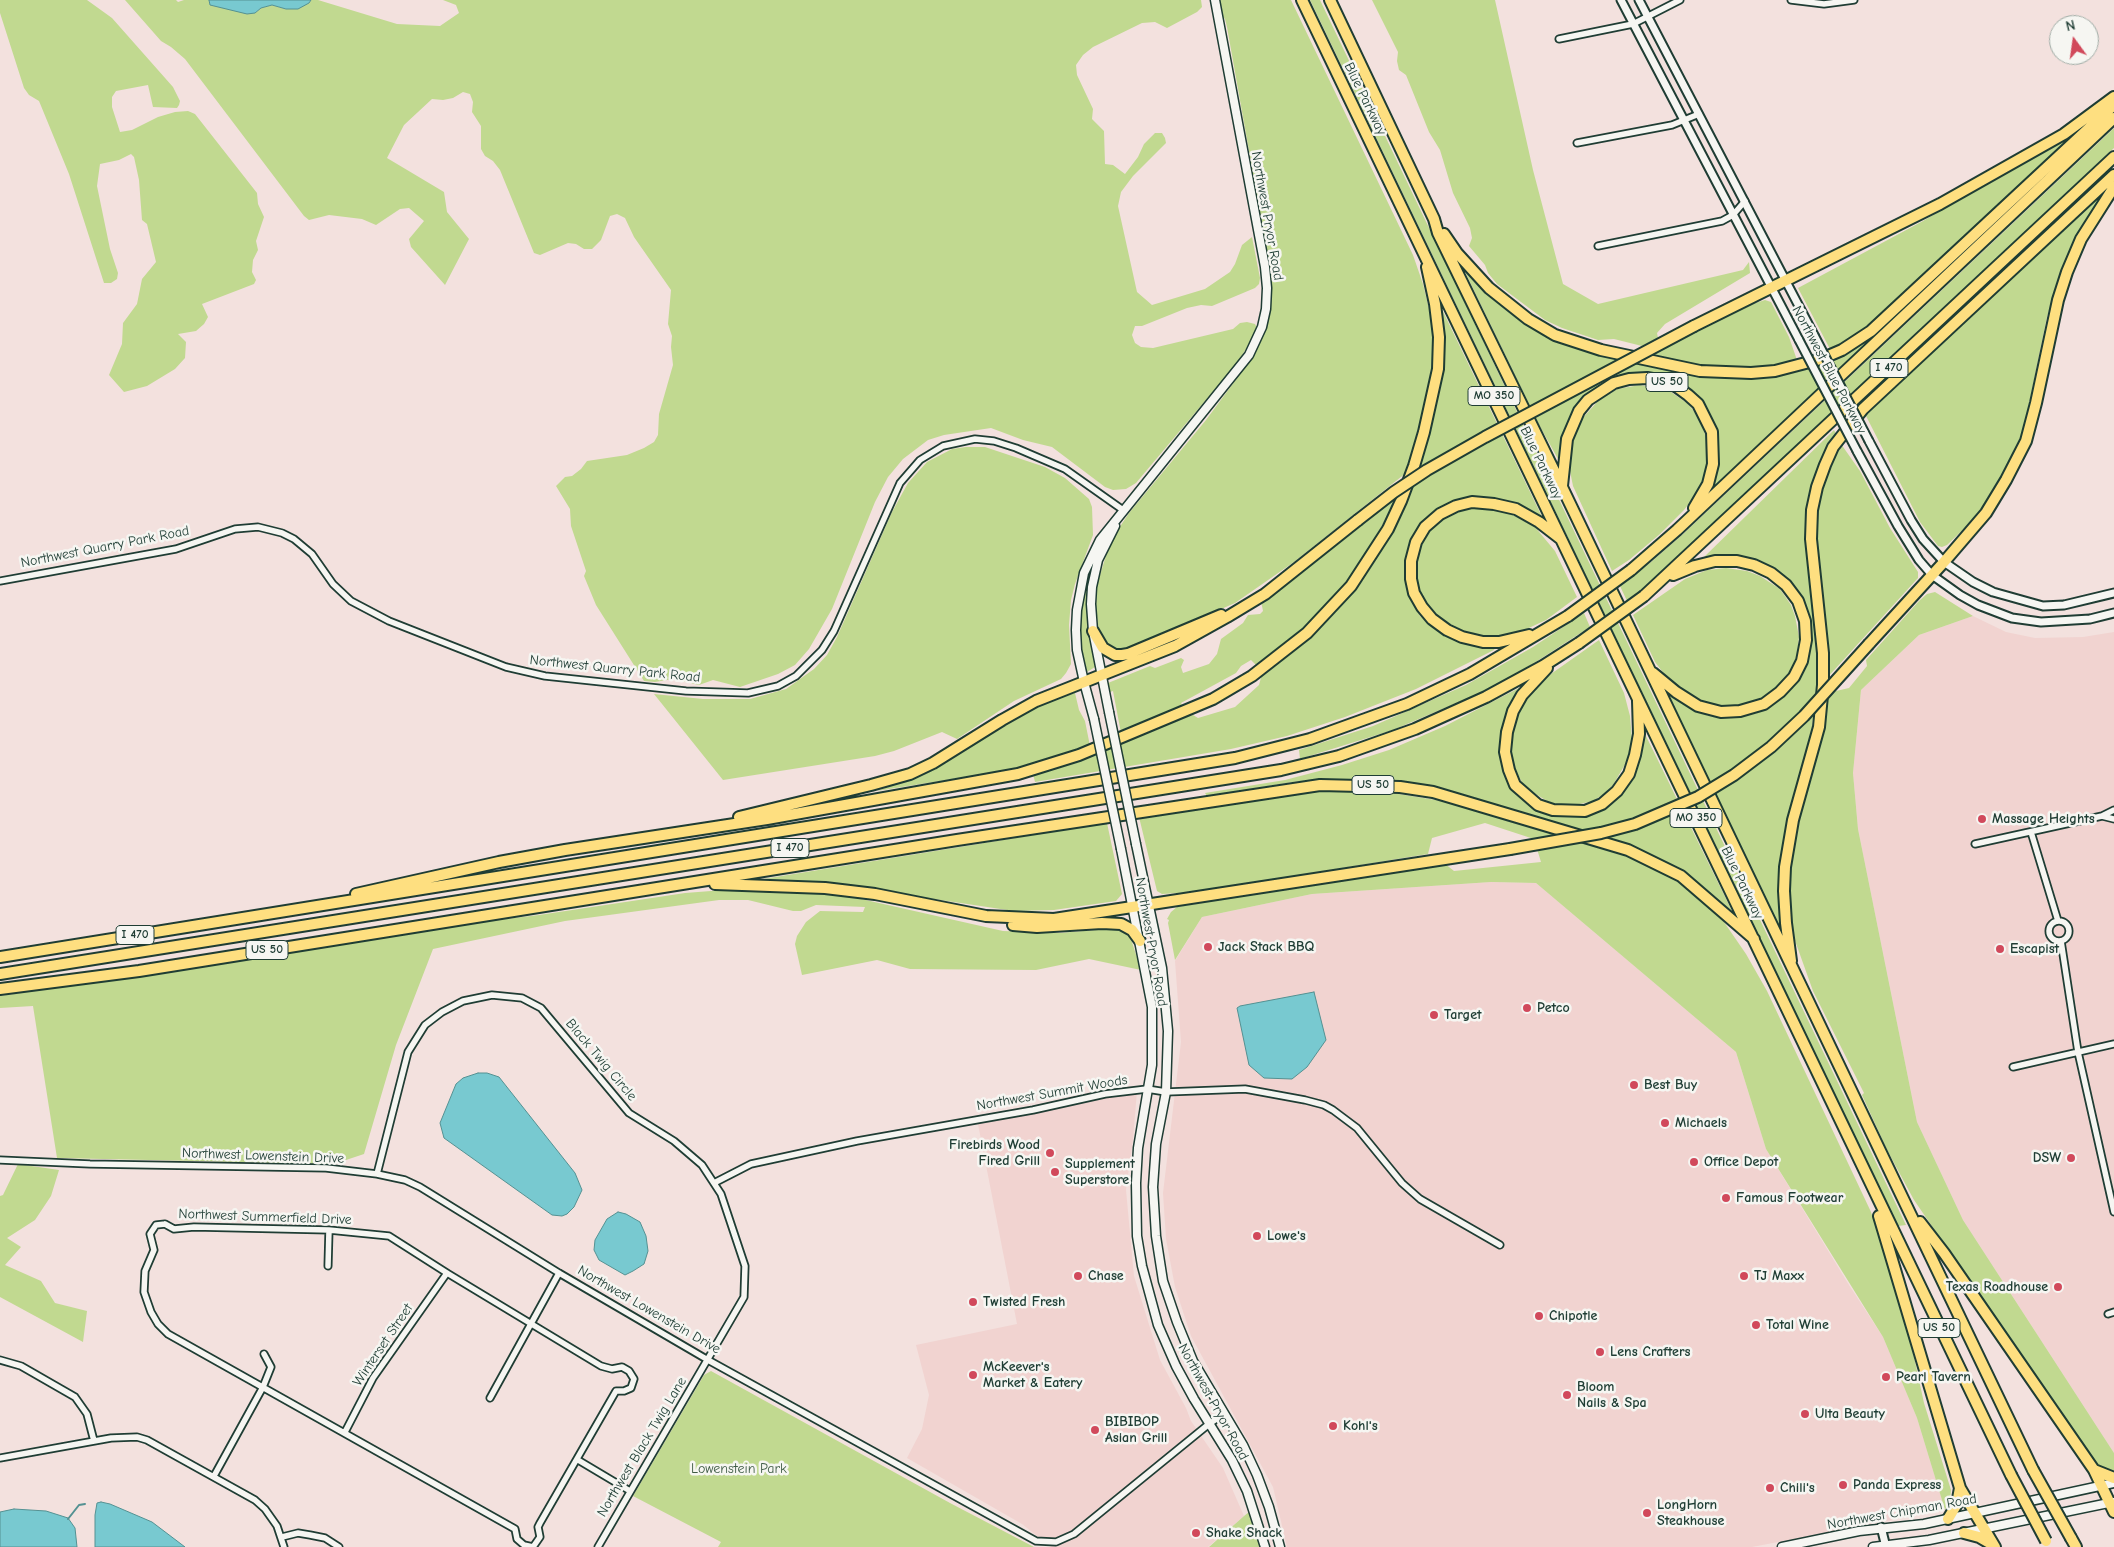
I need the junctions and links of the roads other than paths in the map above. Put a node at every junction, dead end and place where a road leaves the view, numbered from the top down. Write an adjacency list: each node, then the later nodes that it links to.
1 (1215, 0): 29 (main road, Northwest Pryor Road)
2 (1302, 0): 25 (highway, Blue Parkway / MO 350)
3 (1330, 0): 23 (highway, Blue Parkway / MO 350)
4 (1620, 0): 10 (street, Northwest Blue Parkway)
5 (1640, 0): 9 (street, Northwest Blue Parkway)
6 (1680, 0): 9 (street)
7 (1791, 0): 8 (street)
8 (1854, 0)
9 (1648, 17): 10 (street); 14 (street, Northwest Blue Parkway)
10 (1633, 24): 11 (street); 16 (street, Northwest Blue Parkway)
11 (1559, 40)
12 (2114, 97): 26 (highway)
13 (2114, 104): 23 (highway)
14 (1699, 114): 16 (street); 21 (street, Northwest Blue Parkway)
15 (2114, 118): 30 (highway, I 470)
16 (1683, 120): 17 (street); 22 (street, Northwest Blue Parkway)
17 (1576, 143)
18 (2114, 157): 34 (highway, I 470)
19 (2114, 175): 62 (highway)
20 (2114, 187): 32 (highway)
21 (1745, 201): 22 (street); 26 (street, Northwest Blue Parkway)
22 (1732, 215): 24 (street); 27 (street, Northwest Blue Parkway)
23 (1434, 219): 28 (highway, Blue Parkway / MO 350)
24 (1598, 246)
25 (1424, 252): 31 (highway, Blue Parkway / MO 350); 49 (highway)
26 (1786, 280): 27 (highway); 32 (street, Northwest Blue Parkway, bridge)
27 (1770, 288): 33 (street, Northwest Blue Parkway, bridge); 37 (highway, bridge)
28 (1562, 487): 30 (highway, US 50); 42 (highway, US 50)
29 (1123, 510): 35 (street, Northwest Quarry Park Road); 40 (main road, Northwest Pryor Road); 44 (main road, Northwest Pryor Road)
30 (1677, 530): 39 (highway, I 470, bridge)
31 (1564, 541): 39 (highway); 45 (highway, Blue Parkway / MO 350)
32 (1944, 562): 33 (highway); 36 (street, Northwest Blue Parkway)
33 (1932, 575): 38 (street, Northwest Blue Parkway); 53 (highway, bridge)
34 (1664, 580): 41 (highway, I 470, bridge); 42 (highway)
35 (0, 581)
36 (2114, 593)
37 (1249, 604): 40 (highway); 43 (highway)
38 (2114, 613)
39 (1546, 630): 56 (highway, I 470)
40 (1093, 631): 43 (main road, Northwest Pryor Road)
41 (1561, 656): 45 (highway); 63 (highway, I 470)
42 (1650, 671): 62 (highway, US 50)
43 (1101, 675): 44 (highway); 53 (main road, Northwest Pryor Road, bridge)
44 (1084, 682): 49 (highway); 55 (main road, Northwest Pryor Road, bridge)
45 (1638, 697): 58 (highway, Blue Parkway / MO 350)
46 (2114, 810): 47 (street)
47 (2102, 816): 48 (street); 50 (street)
48 (2114, 819)
49 (682, 830): 56 (highway)
50 (2031, 832): 51 (street); 57 (street)
51 (1975, 844)
52 (692, 883): 54 (highway); 58 (highway, US 50); 64 (highway, US 50)
53 (1149, 906): 55 (highway); 69 (main road, Northwest Pryor Road)
54 (944, 908): 55 (highway); 59 (highway)
55 (1133, 908): 59 (main road, Northwest Pryor Road)
56 (270, 914): 61 (highway, I 470)
57 (2058, 921): 60 (street); 60 (street)
58 (1754, 939): 72 (highway, US 50)
59 (1140, 941): 68 (main road, Northwest Pryor Road)
60 (2061, 941): 66 (street)
61 (0, 957)
62 (1793, 972): 74 (highway, US 50)
63 (0, 974)
64 (0, 989)
65 (2114, 1044): 66 (street)
66 (2078, 1052): 67 (street); 75 (street)
67 (2013, 1067)
68 (1148, 1090): 69 (street, Northwest Summit Woods); 73 (street, Northwest Summit Woods); 88 (main road, Northwest Pryor Road)
69 (1166, 1092): 77 (street, Northwest Summit Woods); 87 (main road, Northwest Pryor Road)
70 (0, 1160): 71 (street, Northwest Lowenstein Drive)
71 (377, 1174): 73 (street, Black Twig Circle); 80 (street, Northwest Lowenstein Drive)
72 (1868, 1179): 98 (highway); 108 (highway, US 50, bridge)
73 (714, 1183): 84 (street, Black Twig Circle)
74 (1907, 1205): 93 (highway); 107 (highway, US 50, bridge)
75 (2114, 1212)
76 (329, 1230): 78 (street); 79 (street, Northwest Summerfield Drive); 85 (street, Northwest Summerfield Drive)
77 (1500, 1245)
78 (328, 1266)
79 (447, 1273): 81 (street, Northwest Summerfield Drive); 89 (street, Winterset Street)
80 (559, 1273): 81 (street); 84 (street, Northwest Lowenstein Drive)
81 (531, 1324): 86 (street); 92 (street, Northwest Summerfield Drive)
82 (264, 1354): 85 (street)
83 (0, 1360): 90 (street)
84 (708, 1360): 88 (street, Northwest Lowenstein Drive); 99 (street, Northwest Black Twig Lane)
85 (262, 1387): 89 (street, Northwest Summerfield Drive); 94 (street)
86 (490, 1398)
87 (1224, 1414): 88 (street, Northwest Lowenstein Drive); 115 (main road, Northwest Pryor Road)
88 (1209, 1424): 114 (main road, Northwest Pryor Road)
89 (345, 1432): 92 (street, Northwest Summerfield Drive)
90 (94, 1441): 91 (street); 94 (street)
91 (0, 1458)
92 (578, 1460): 99 (street)
93 (2094, 1470): 95 (highway); 97 (highway)
94 (214, 1476): 106 (street)
95 (2114, 1478)
96 (2114, 1483): 97 (main road, Northwest Chipman Road)
97 (2100, 1486): 100 (highway); 101 (main road, Northwest Chipman Road)
98 (1960, 1488): 101 (highway); 102 (highway)
99 (630, 1491): 113 (street, Northwest Black Twig Lane)
100 (2113, 1506): 104 (main road)
101 (1975, 1512): 102 (main road, Northwest Chipman Road); 104 (highway)
102 (1948, 1519): 103 (main road, Northwest Chipman Road)
103 (1881, 1527): 109 (street); 116 (main road, Northwest Chipman Road)
104 (1984, 1530): 105 (main road); 110 (highway)
105 (1964, 1533): 109 (main road); 110 (highway)
106 (282, 1537): 111 (street); 112 (street)
107 (2073, 1543)
108 (2048, 1544)
109 (1886, 1546): 117 (main road)
110 (1995, 1546)
111 (284, 1547)
112 (340, 1547)
113 (598, 1547)
114 (1265, 1547)
115 (1280, 1547)
116 (1782, 1547)
117 (1873, 1547)

